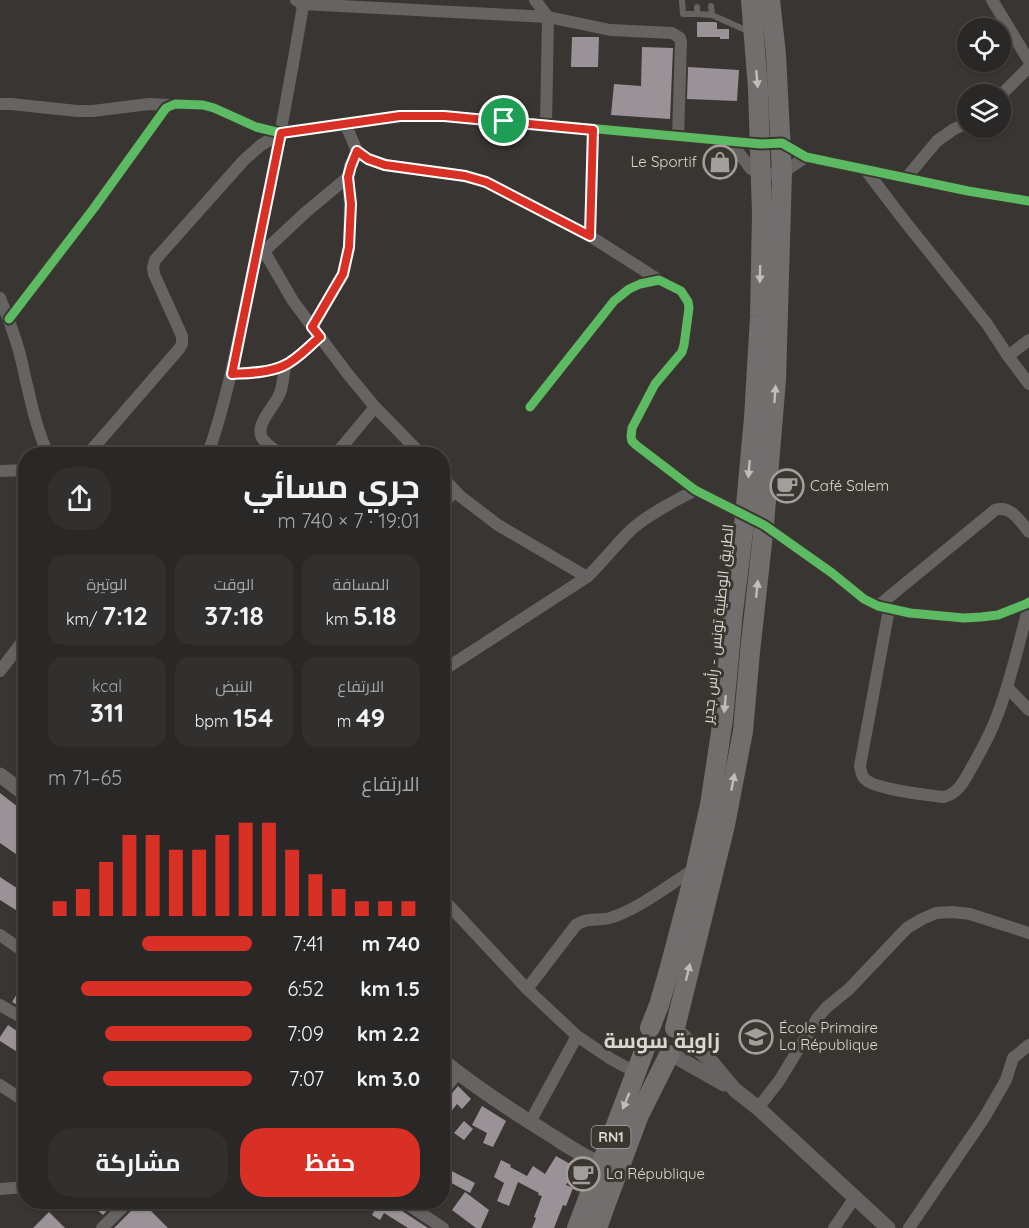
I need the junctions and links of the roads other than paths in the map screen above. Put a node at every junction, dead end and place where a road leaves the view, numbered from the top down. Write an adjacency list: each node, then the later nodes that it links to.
1 (535, 0): 11 (street)
2 (682, 0): 9 (lane)
3 (751, 0): 12 (highway, الطريق الوطنية تونس - رأس جدير / RN1)
4 (770, 0): 25 (highway, RN1)
5 (992, 0): 13 (street)
6 (301, 1): 11 (street); 22 (street)
7 (711, 6): 10 (lane)
8 (697, 7): 9 (lane)
9 (697, 14): 10 (lane)
10 (711, 15): 12 (lane)
11 (548, 17): 19 (street); 23 (street)
12 (754, 34): 26 (highway, الطريق الوطنية تونس - رأس جدير / RN1, one-way to 26)
13 (1029, 61)
14 (1029, 67): 15 (street)
15 (1011, 85)
16 (0, 104): 17 (street)
17 (170, 105): 22 (street); 39 (street)
18 (345, 123): 19 (street); 22 (street); 27 (street)
19 (546, 125): 21 (street)
20 (957, 128): 33 (street)
21 (593, 130): 23 (street); 35 (street)
22 (281, 133): 36 (street); 50 (street)
23 (678, 137): 24 (street)
24 (733, 141): 26 (street); 31 (street)
25 (782, 143): 26 (street); 28 (street); 30 (highway, RN1)
26 (761, 144): 31 (highway, الطريق الوطنية تونس - رأس جدير / RN1)
27 (357, 151): 32 (street); 35 (street)
28 (806, 157): 29 (street); 30 (street)
29 (865, 169): 33 (street); 43 (street)
30 (782, 173): 31 (street); 62 (highway, RN1, one-way to 30)
31 (760, 174): 61 (highway, الطريق الوطنية تونس - رأس جدير / RN1, one-way to 61)
32 (348, 177): 36 (street); 40 (street)
33 (906, 178): 34 (street)
34 (1027, 203)
35 (590, 236): 37 (street)
36 (260, 255): 40 (street); 45 (street)
37 (659, 280): 48 (street); 58 (street)
38 (0, 298): 39 (street)
39 (9, 319): 49 (street)
40 (312, 327): 41 (street)
41 (320, 337): 44 (street); 47 (street)
42 (1029, 340): 43 (street)
43 (1008, 356): 46 (street)
44 (285, 365): 45 (street); 52 (street)
45 (232, 374): 51 (street)
46 (1029, 384)
47 (375, 407): 53 (street); 54 (street)
48 (530, 407)
49 (45, 447)
50 (94, 447)
51 (210, 447)
52 (272, 447)
53 (342, 447)
54 (414, 447)
55 (18, 470): 56 (street)
56 (0, 471)
57 (450, 486): 59 (street)
58 (695, 490): 61 (street); 64 (street)
59 (455, 491): 60 (street); 64 (street)
60 (450, 497)
61 (745, 516): 62 (street); 74 (highway, الطريق الوطنية تونس - رأس جدير / RN1, one-way to 74)
62 (764, 525): 66 (street); 82 (highway, RN1, one-way to 62)
63 (1029, 532): 66 (street)
64 (587, 577): 68 (street)
65 (1029, 604): 66 (street); 70 (street)
66 (884, 608): 70 (street)
67 (18, 647): 69 (street)
68 (450, 666)
69 (0, 671)
70 (1007, 687): 71 (street)
71 (1029, 710)
72 (0, 775): 73 (street)
73 (18, 789)
74 (696, 868): 79 (street); 84 (highway, الطريق الوطنية تونس - رأس جدير / RN1)
75 (450, 907): 79 (street)
76 (1029, 933): 94 (street)
77 (0, 936): 78 (street)
78 (18, 948)
79 (527, 989): 83 (street)
80 (0, 1005): 81 (street)
81 (18, 1015)
82 (675, 1029): 84 (highway); 86 (highway, RN1); 92 (street)
83 (577, 1036): 88 (street); 95 (street)
84 (648, 1037): 86 (highway); 88 (highway, الطريق الوطنية تونس - رأس جدير / RN1)
85 (1029, 1045): 108 (street)
86 (670, 1055): 92 (street); 96 (highway, الطريق الوطنية تونس - رأس جدير / RN1)
87 (450, 1066): 89 (street)
88 (637, 1072): 96 (highway, الطريق الوطنية تونس - رأس جدير / RN1, one-way to 96)
89 (458, 1073): 90 (street); 95 (street)
90 (450, 1082)
91 (0, 1085): 93 (street)
92 (735, 1090): 94 (street)
93 (18, 1097)
94 (758, 1108): 99 (street)
95 (530, 1122): 96 (street)
96 (610, 1167): 104 (highway, الطريق الوطنية تونس - رأس جدير / RN1); 105 (highway, الطريق الوطنية تونس - رأس جدير / RN1)
97 (18, 1188): 98 (street)
98 (0, 1189)
99 (855, 1197): 106 (street); 107 (street)
100 (121, 1209): 102 (street)
101 (414, 1209): 103 (street)
102 (102, 1228)
103 (443, 1228)
104 (577, 1228)
105 (597, 1228)
106 (834, 1228)
107 (888, 1228)
108 (909, 1228)

